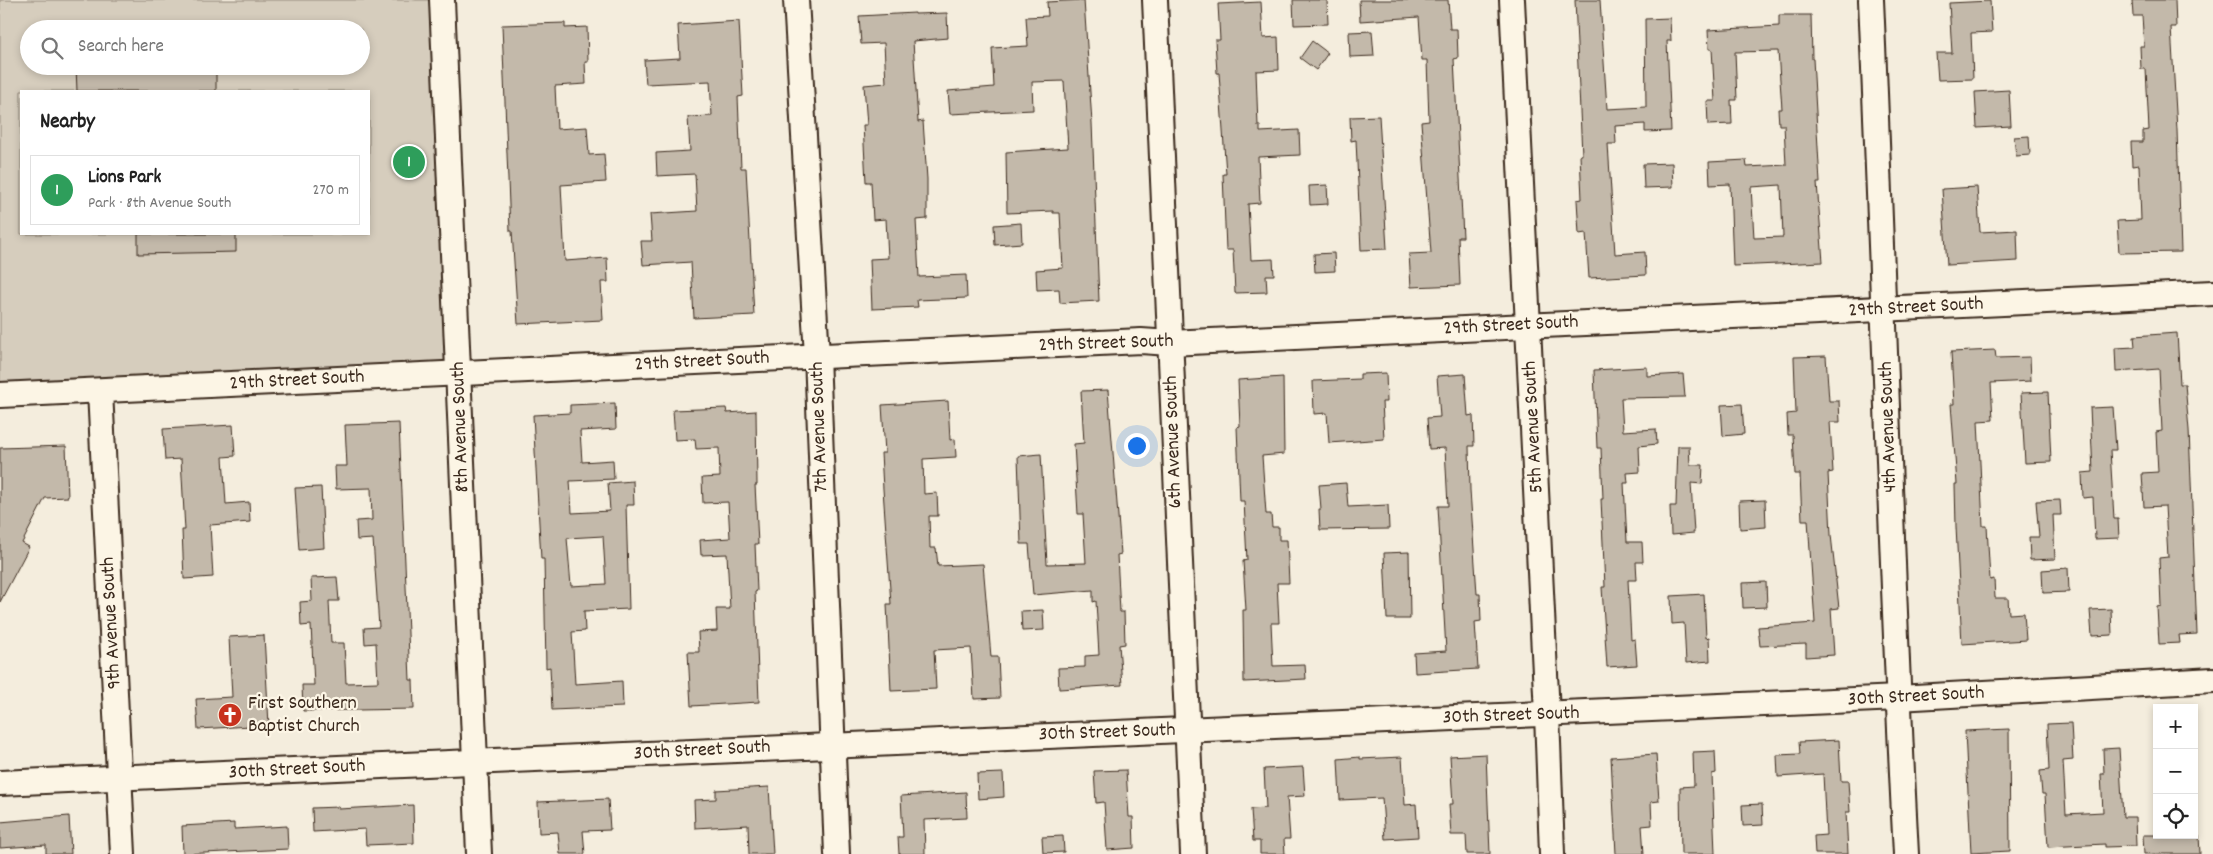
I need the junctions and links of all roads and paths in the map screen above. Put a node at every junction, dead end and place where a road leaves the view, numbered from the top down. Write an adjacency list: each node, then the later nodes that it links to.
1 (442, 0): 11 (street, 8th Avenue South)
2 (796, 0): 10 (street, 7th Avenue South)
3 (1155, 0): 9 (street, 6th Avenue South)
4 (1512, 0): 8 (street, 5th Avenue South)
5 (1871, 0): 7 (street, 4th Avenue South)
6 (2213, 294): 7 (street, 29th Street South)
7 (1885, 309): 8 (street, 29th Street South); 15 (street, 4th Avenue South)
8 (1529, 325): 9 (street, 29th Street South); 16 (street, 5th Avenue South)
9 (1170, 342): 10 (street, 29th Street South); 17 (street, 6th Avenue South)
10 (817, 356): 11 (street, 29th Street South); 18 (street, 7th Avenue South)
11 (458, 374): 12 (street, 29th Street South); 19 (street, 8th Avenue South)
12 (100, 391): 13 (street, 29th Street South); 20 (street, 9th Avenue South)
13 (0, 395)
14 (2213, 680): 15 (street, 30th Street South)
15 (1898, 698): 16 (street, 30th Street South); 27 (street, 4th Avenue South)
16 (1547, 714): 17 (street, 30th Street South); 26 (street, 5th Avenue South)
17 (1187, 730): 18 (street, 30th Street South); 25 (street, 6th Avenue South)
18 (832, 744): 19 (street, 30th Street South); 24 (street, 7th Avenue South)
19 (475, 762): 20 (street, 30th Street South); 23 (street, 8th Avenue South)
20 (120, 777): 21 (street, 30th Street South); 22 (street, 9th Avenue South)
21 (0, 783)
22 (123, 854)
23 (479, 854)
24 (837, 854)
25 (1193, 854)
26 (1552, 854)
27 (1906, 854)

